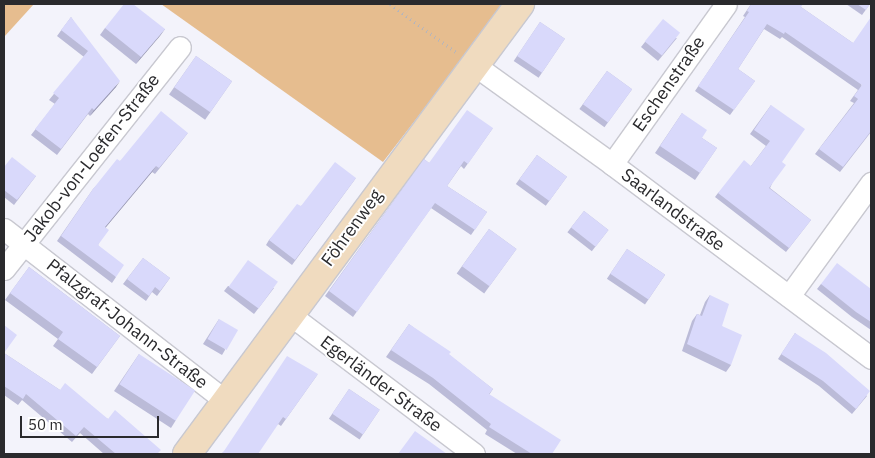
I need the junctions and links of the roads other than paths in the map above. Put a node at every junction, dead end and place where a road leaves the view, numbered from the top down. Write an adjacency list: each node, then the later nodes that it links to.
1 (520, 4): 4 (street, Föhrenweg)
2 (726, 4): 5 (street, Eschenstraße)
3 (180, 47): 8 (street, Jakob-von-Loefen-Straße)
4 (473, 64): 5 (street, Saarlandstraße); 11 (street, Föhrenweg)
5 (612, 164): 10 (street, Saarlandstraße)
6 (871, 183): 10 (street)
7 (4, 229): 8 (street, Pfalzgraf-Johann-Straße)
8 (24, 244): 9 (street, Jakob-von-Loefen-Straße); 13 (street, Pfalzgraf-Johann-Straße)
9 (4, 269)
10 (789, 296): 12 (street, Saarlandstraße)
11 (289, 314): 13 (street, Föhrenweg); 15 (street, Egerländer Straße)
12 (871, 358)
13 (226, 402): 14 (street, Föhrenweg)
14 (187, 454)
15 (474, 454)

